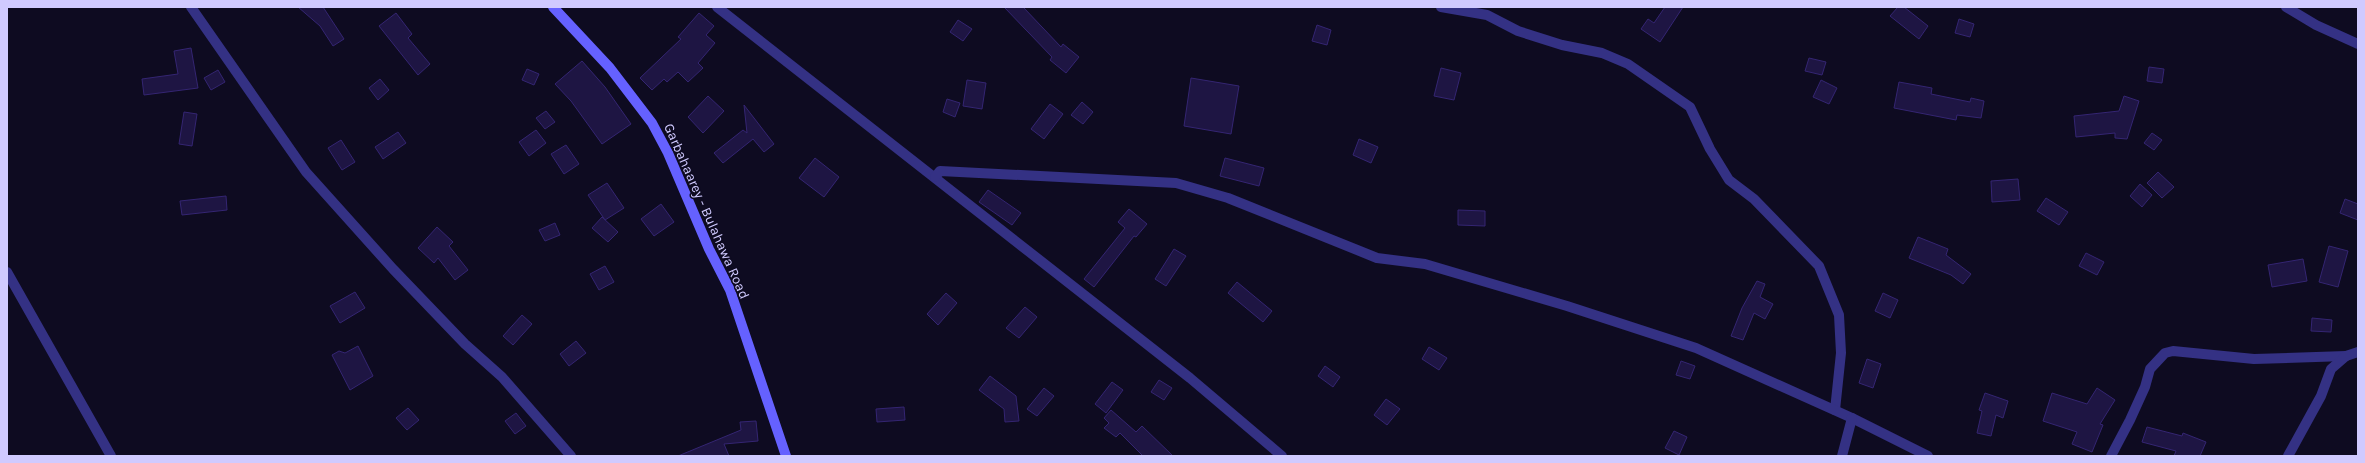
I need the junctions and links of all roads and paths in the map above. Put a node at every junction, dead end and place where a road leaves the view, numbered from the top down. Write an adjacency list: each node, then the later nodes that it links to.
1 (191, 7): 14 (street)
2 (553, 7): 15 (main road, Garbahaarey - Bulahawa Road)
3 (718, 7): 7 (street)
4 (1441, 7): 11 (street)
5 (2286, 7): 6 (street)
6 (2358, 44)
7 (935, 177): 11 (street); 16 (street)
8 (7, 272): 13 (street)
9 (2358, 352): 10 (street)
10 (2346, 356): 19 (street); 20 (street)
11 (1835, 410): 12 (street)
12 (1852, 418): 17 (street); 18 (street)
13 (111, 456)
14 (571, 456)
15 (786, 456)
16 (1282, 456)
17 (1842, 456)
18 (1928, 456)
19 (2111, 456)
20 (2288, 456)

